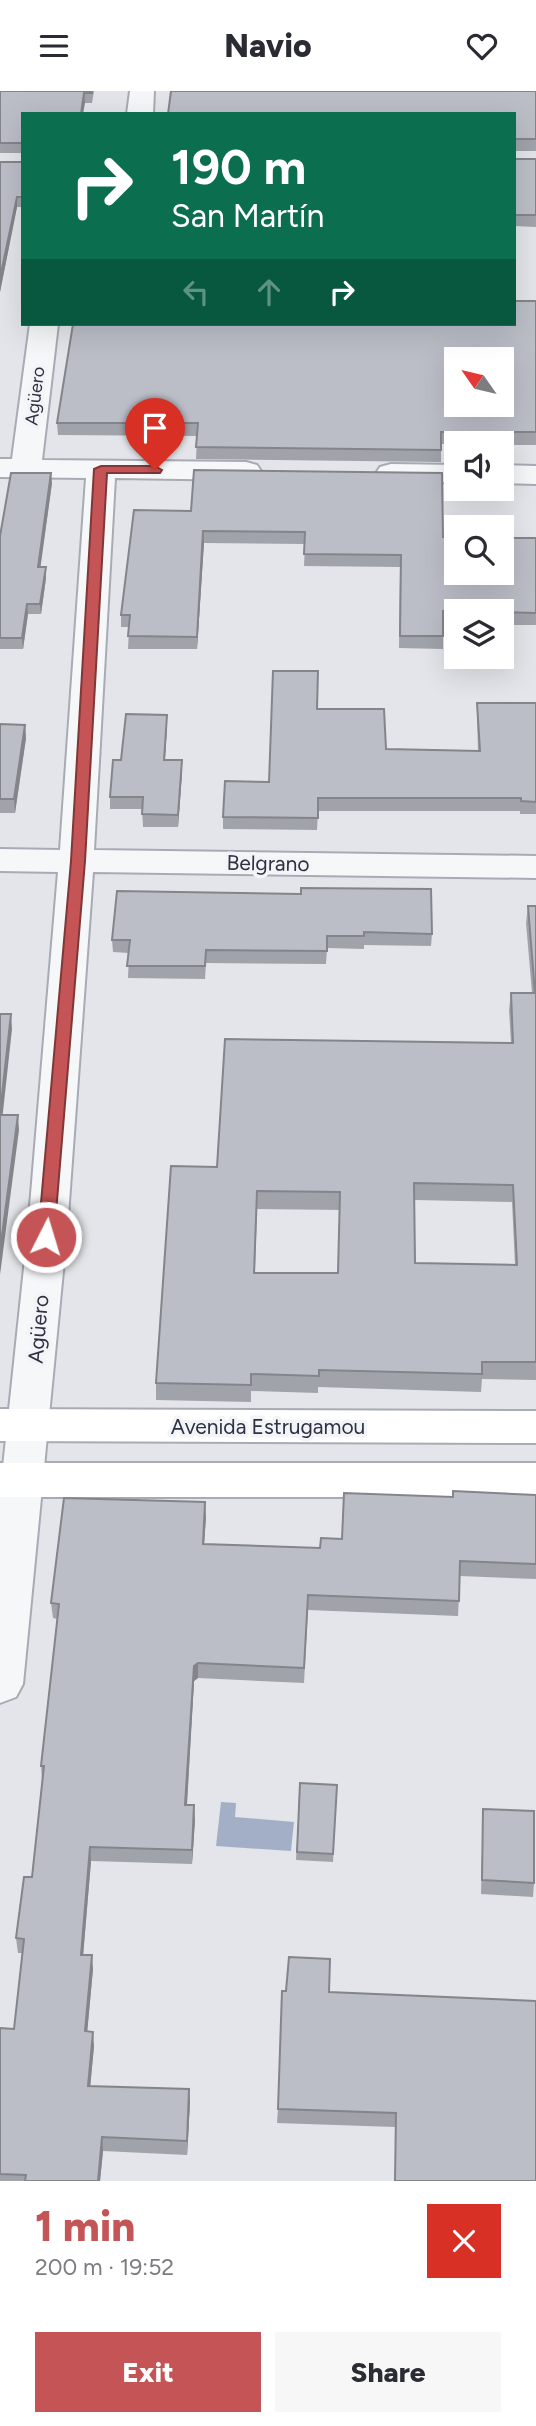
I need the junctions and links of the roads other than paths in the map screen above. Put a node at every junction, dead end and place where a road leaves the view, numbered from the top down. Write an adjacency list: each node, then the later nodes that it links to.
1 (142, 91): 2 (street)
2 (139, 112)
3 (44, 326): 4 (street, Agüero)
4 (13, 468): 5 (street)
5 (101, 469): 6 (street); 12 (street, Agüero)
6 (279, 471)
7 (361, 473): 8 (street)
8 (444, 474)
9 (514, 474): 10 (street)
10 (536, 474)
11 (0, 860): 12 (street, Belgrano)
12 (78, 861): 13 (street, Belgrano); 14 (street, Agüero)
13 (536, 867)
14 (15, 1426): 15 (main road, Avenida Estrugamou); 16 (street, Agüero)
15 (536, 1427)
16 (13, 1480): 17 (main road); 18 (street, Agüero)
17 (536, 1480)
18 (0, 1684)

